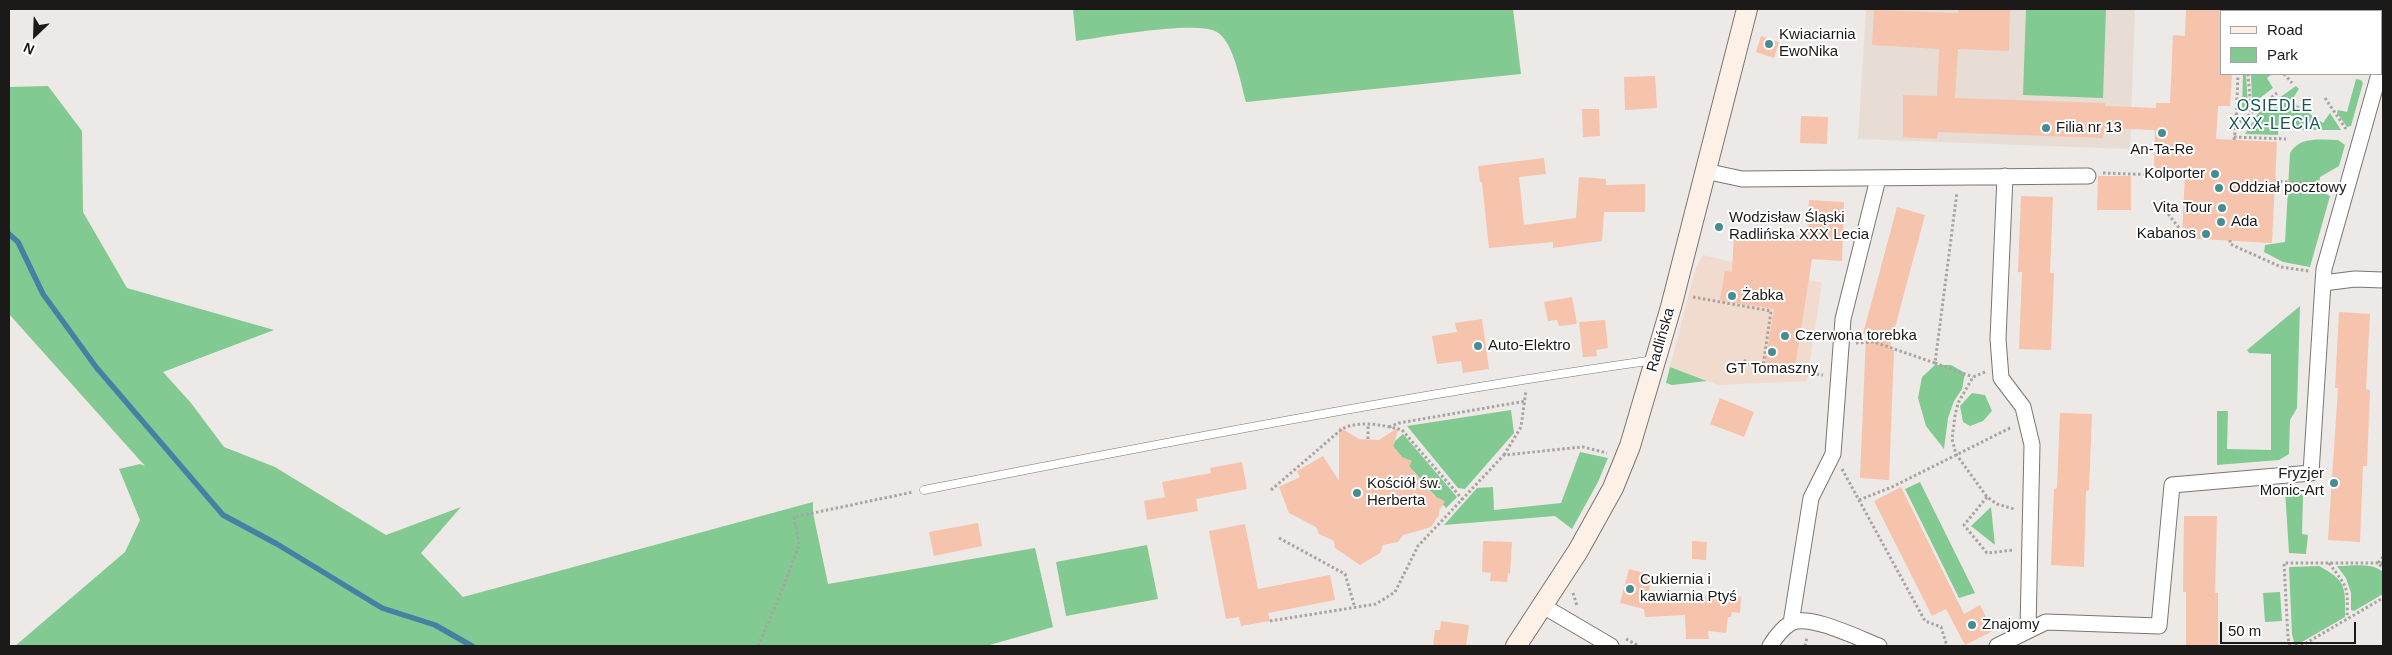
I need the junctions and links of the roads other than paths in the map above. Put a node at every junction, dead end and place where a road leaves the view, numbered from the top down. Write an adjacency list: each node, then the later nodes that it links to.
1 (1747, 9): 3 (street, Radlińska)
2 (2379, 75): 7 (street)
3 (1705, 171): 6 (street); 9 (street, Radlińska)
4 (2094, 174): 5 (street)
5 (2005, 176): 6 (street); 13 (street)
6 (1878, 179): 12 (street)
7 (2324, 276): 8 (street); 13 (street)
8 (2383, 280)
9 (1656, 360): 10 (lane); 11 (street, Radlińska)
10 (924, 490)
11 (1543, 606): 14 (street, Radlińska); 15 (street)
12 (1791, 623): 16 (street); 17 (street)
13 (2028, 629): 18 (street)
14 (1516, 646)
15 (1611, 646)
16 (1770, 646)
17 (1879, 646)
18 (1996, 646)

